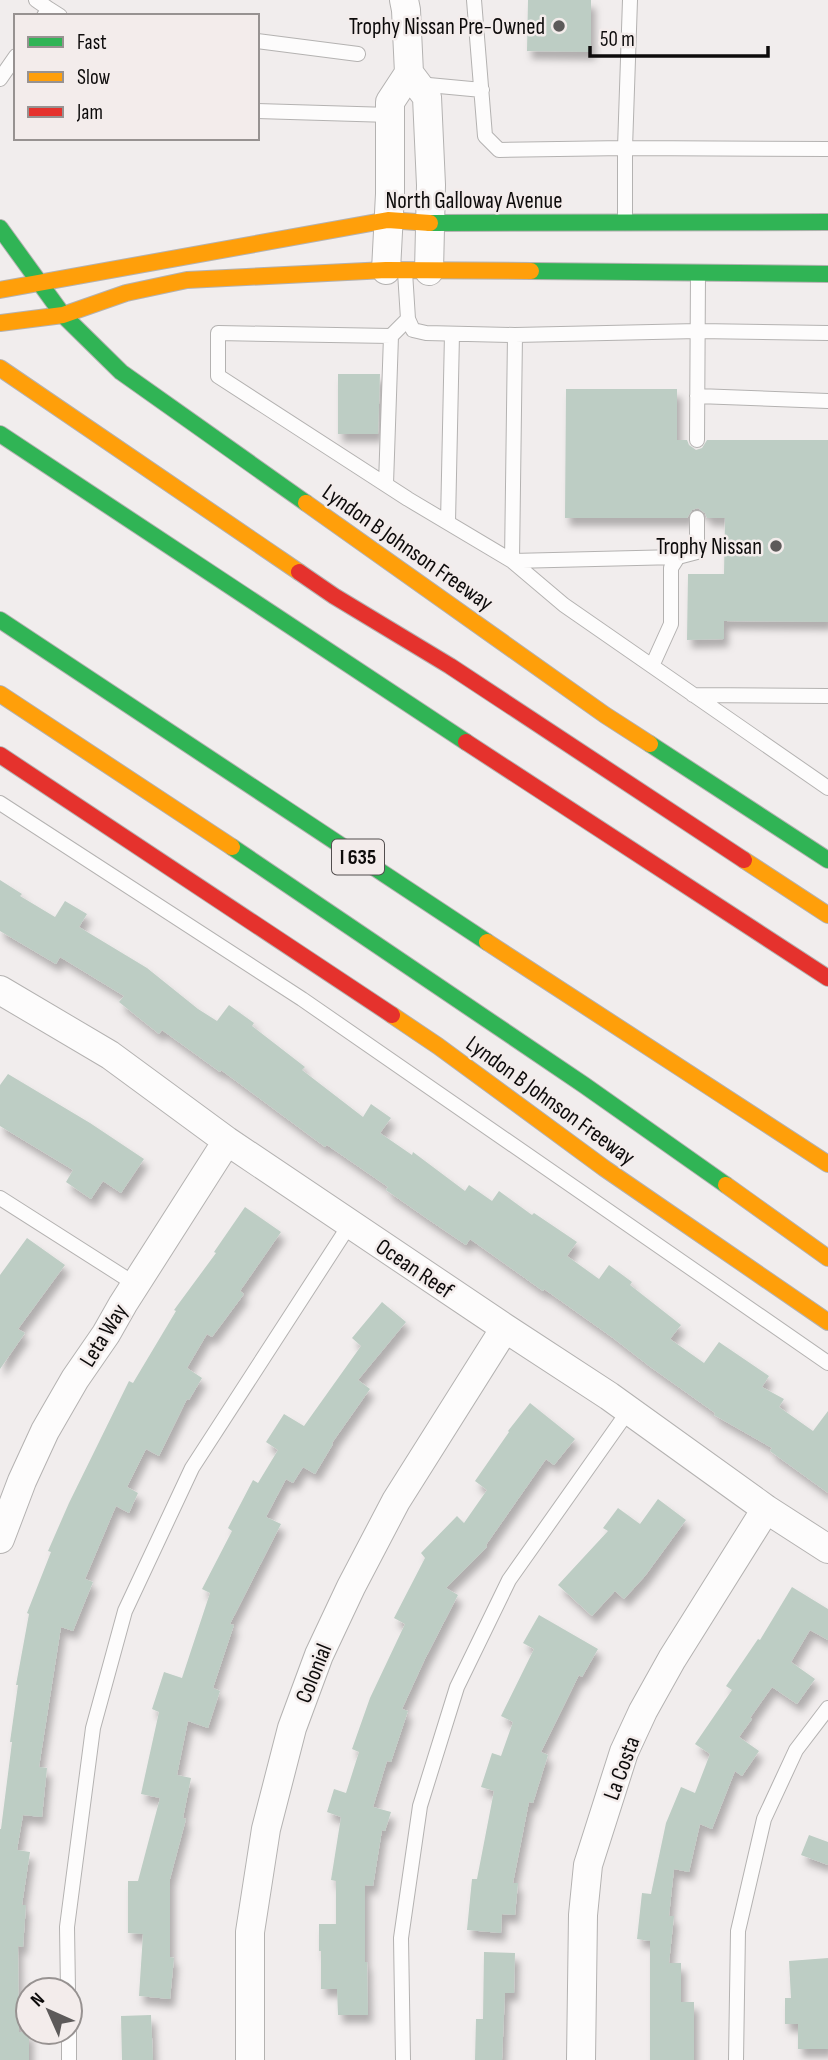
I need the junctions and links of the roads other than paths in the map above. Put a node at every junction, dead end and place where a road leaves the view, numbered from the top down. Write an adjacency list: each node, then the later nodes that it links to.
1 (36, 0): 5 (lane)
2 (404, 0): 9 (street)
3 (474, 0): 11 (lane)
4 (630, 0): 14 (lane)
5 (51, 13)
6 (259, 41): 7 (lane)
7 (358, 54)
8 (11, 58): 10 (lane)
9 (413, 78): 11 (lane); 13 (street); 19 (street)
10 (0, 79)
11 (482, 90): 14 (lane)
12 (259, 111): 13 (lane)
13 (390, 115): 16 (street)
14 (625, 148): 15 (lane); 17 (lane)
15 (828, 149)
16 (388, 220): 19 (main road, North Galloway Avenue); 21 (street); 24 (main road, North Galloway Avenue)
17 (625, 222): 18 (main road, North Galloway Avenue); 19 (main road, North Galloway Avenue)
18 (828, 222)
19 (429, 223): 21 (street)
20 (0, 228): 24 (main road, Lyndon B Johnson Freeway)
21 (406, 270): 22 (main road); 26 (main road); 29 (lane)
22 (698, 273): 23 (main road); 31 (lane)
23 (828, 274)
24 (39, 284): 25 (main road, North Galloway Avenue); 27 (main road, Lyndon B Johnson Freeway)
25 (0, 290)
26 (126, 293): 27 (main road); 28 (main road)
27 (63, 316): 30 (main road); 38 (main road, Lyndon B Johnson Freeway)
28 (115, 317)
29 (408, 318): 33 (lane); 35 (lane)
30 (0, 323)
31 (698, 331): 32 (lane); 34 (lane); 39 (lane)
32 (828, 333)
33 (452, 334): 34 (lane); 45 (lane)
34 (515, 335): 47 (lane)
35 (391, 336): 43 (lane); 43 (lane)
36 (112, 339): 38 (main road)
37 (0, 368): 57 (main road)
38 (121, 372): 56 (main road, Lyndon B Johnson Freeway)
39 (697, 396): 40 (lane); 42 (lane)
40 (828, 401)
41 (0, 434): 58 (main road)
42 (696, 440)
43 (386, 484): 45 (lane)
44 (697, 518): 46 (lane)
45 (448, 522): 47 (lane)
46 (678, 557): 47 (lane); 49 (lane)
47 (512, 561): 49 (lane)
48 (0, 620): 61 (main road, I 635)
49 (652, 666): 51 (lane)
50 (0, 694): 64 (main road)
51 (693, 695): 52 (lane); 54 (lane)
52 (828, 696)
53 (0, 755): 66 (main road, Lyndon B Johnson Freeway)
54 (828, 788)
55 (0, 803): 68 (lane)
56 (828, 860)
57 (828, 915)
58 (828, 978)
59 (0, 990): 60 (street, Ocean Reef)
60 (227, 1141): 63 (street, Ocean Reef); 65 (street, Leta Way)
61 (828, 1164)
62 (0, 1198): 65 (lane)
63 (350, 1224): 67 (street, Ocean Reef); 75 (lane)
64 (828, 1258)
65 (135, 1284): 70 (street, Leta Way)
66 (828, 1322)
67 (505, 1328): 69 (street, Ocean Reef); 76 (street, Colonial)
68 (828, 1363)
69 (629, 1410): 71 (street, Ocean Reef); 77 (lane)
70 (8, 1496): 72 (street, Leta Way)
71 (766, 1509): 73 (street, Ocean Reef); 78 (street, La Costa)
72 (0, 1539)
73 (828, 1549)
74 (828, 1708): 79 (lane)
75 (68, 1976)
76 (250, 2060)
77 (403, 2060)
78 (581, 2060)
79 (736, 2060)

